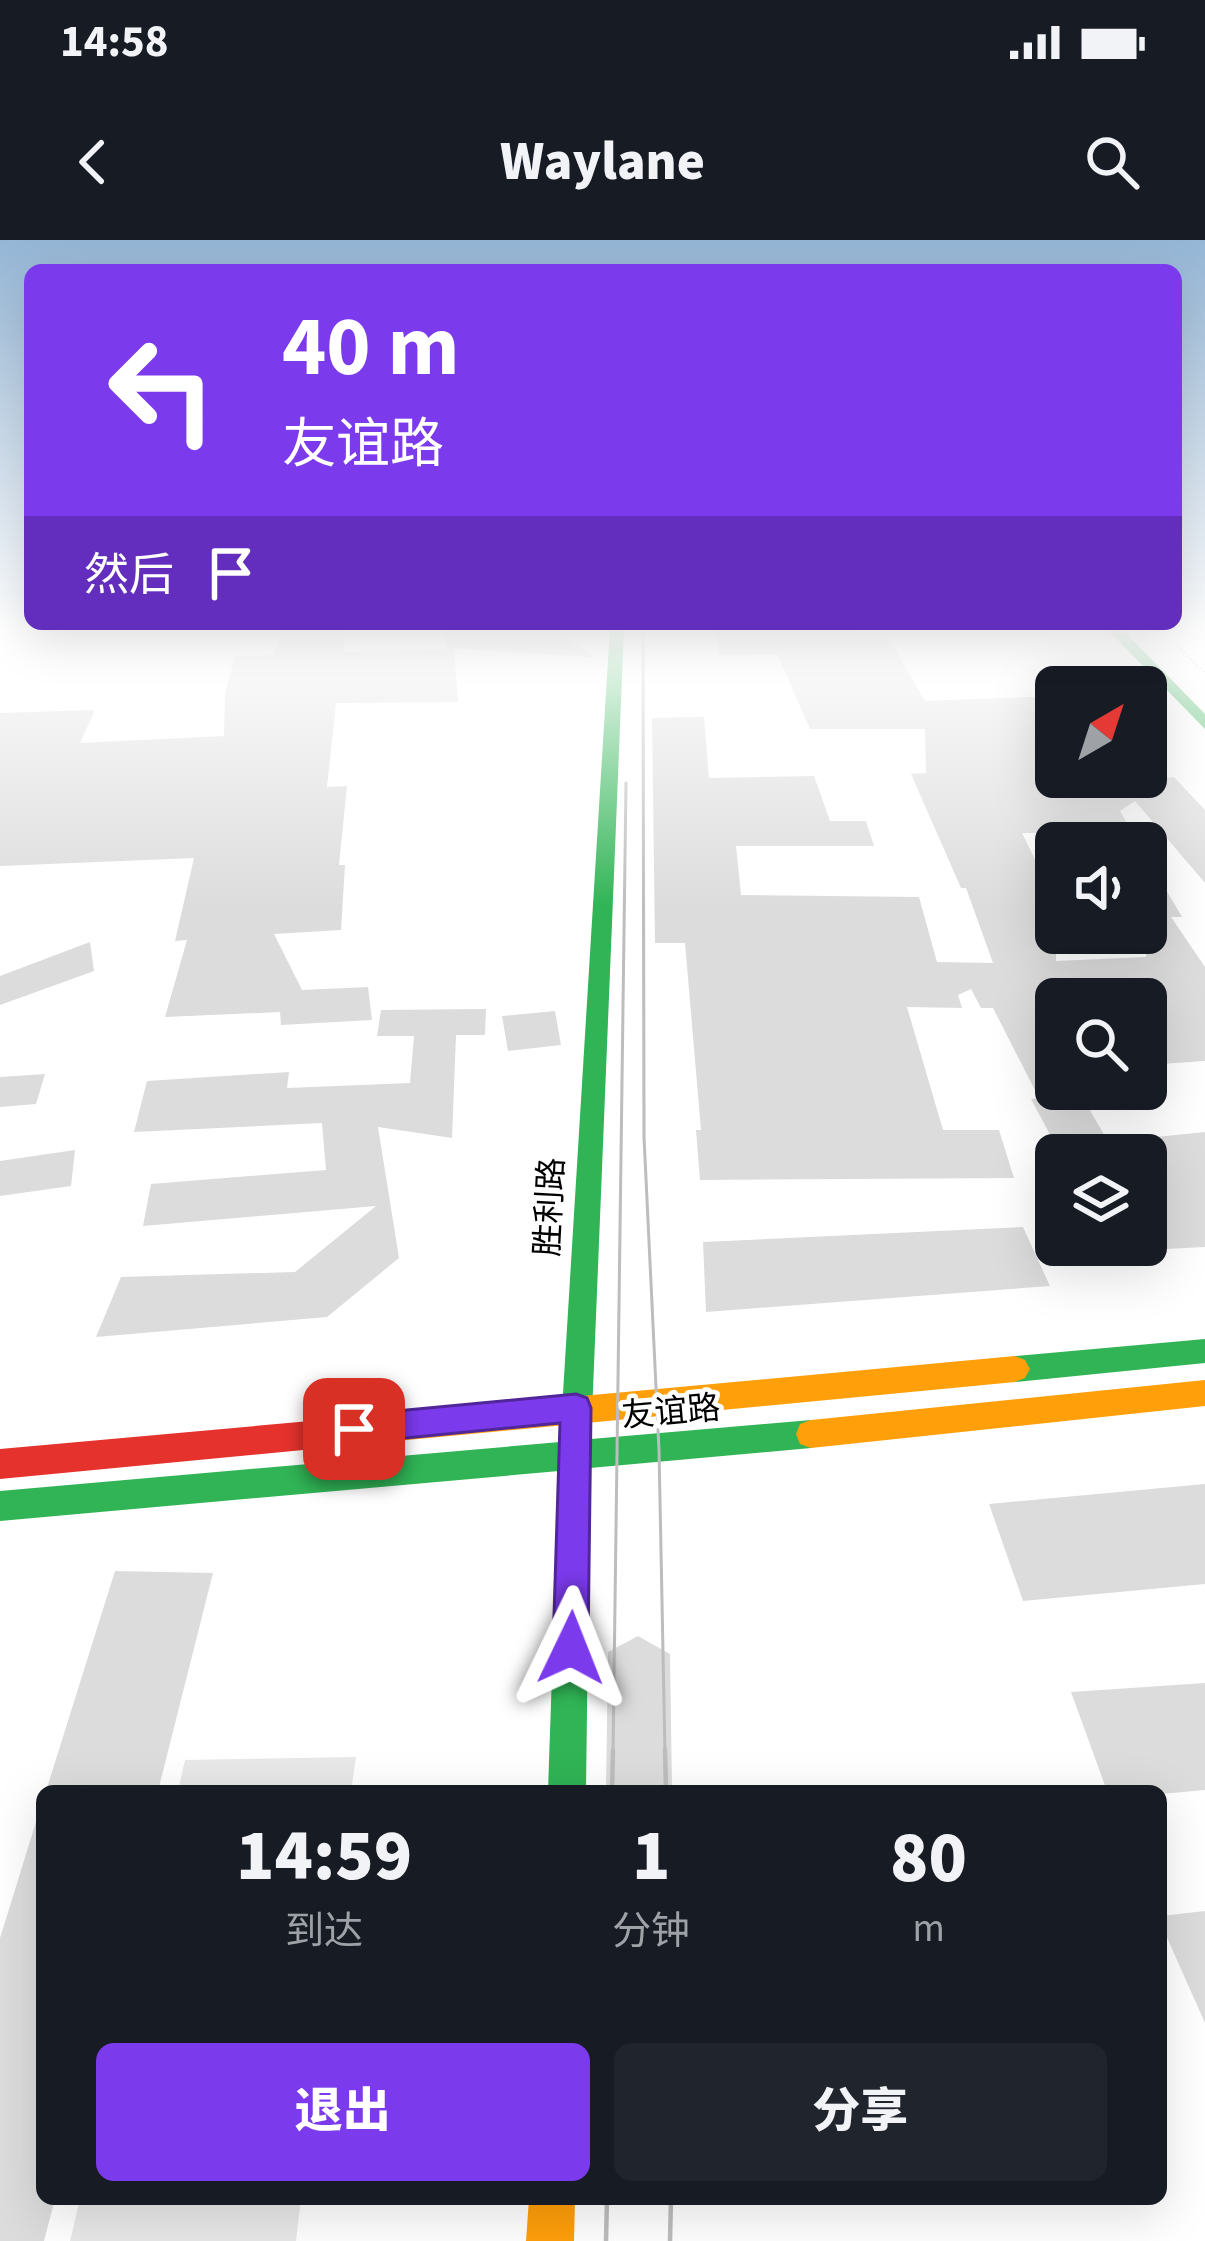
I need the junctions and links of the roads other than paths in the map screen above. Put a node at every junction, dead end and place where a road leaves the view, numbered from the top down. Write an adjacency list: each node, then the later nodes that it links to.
1 (612, 721): 6 (main road, 胜利路)
2 (1174, 721): 3 (main road)
3 (1205, 754)
4 (1205, 1351): 6 (main road, 友谊路)
5 (1205, 1393): 7 (main road, 友谊路)
6 (576, 1408): 7 (main road, 胜利路); 8 (main road, 友谊路)
7 (576, 1457): 9 (main road, 友谊路); 10 (main road, 胜利路)
8 (0, 1464)
9 (0, 1506)
10 (567, 1785)
11 (552, 2205): 12 (main road)
12 (550, 2241)

